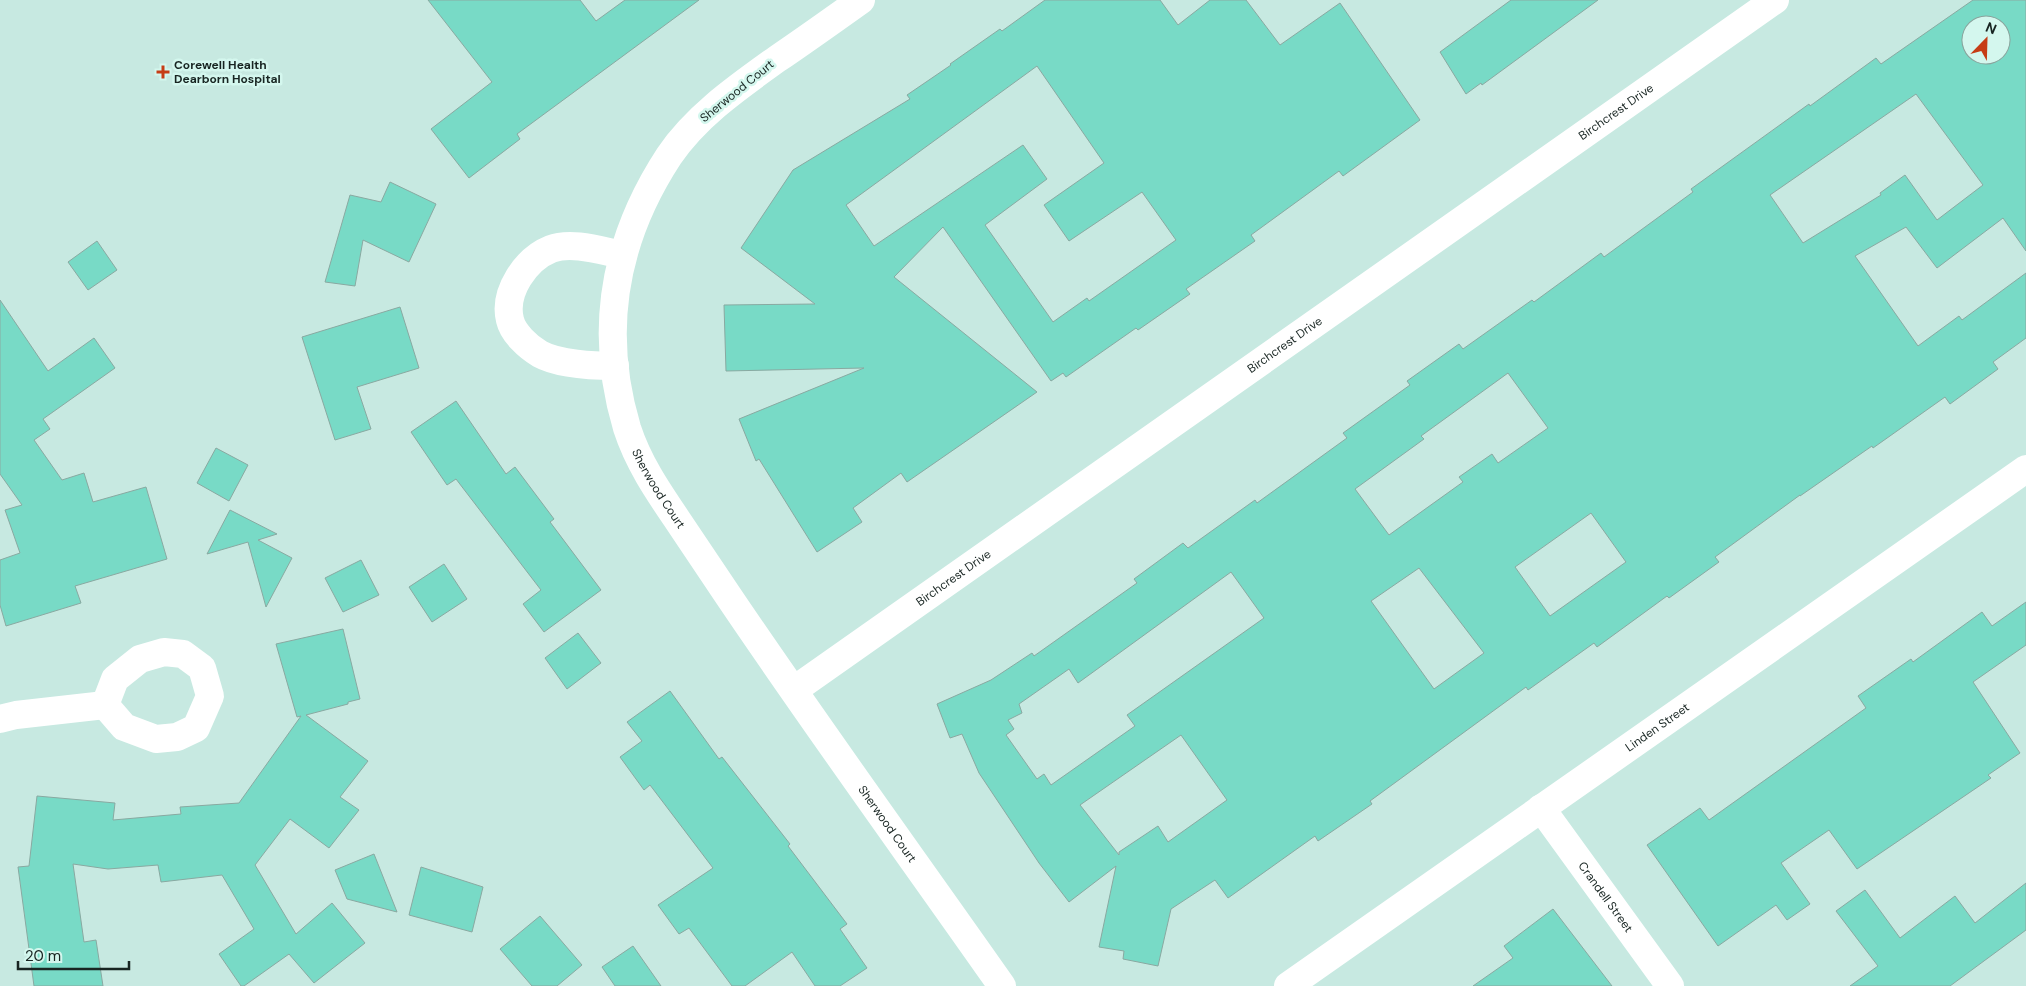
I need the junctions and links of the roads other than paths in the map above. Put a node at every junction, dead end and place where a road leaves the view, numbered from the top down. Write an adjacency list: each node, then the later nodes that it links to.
1 (861, 0): 3 (street, Sherwood Court)
2 (1776, 0): 6 (street, Birchcrest Drive)
3 (623, 255): 4 (street, Sherwood Court); 4 (street)
4 (615, 366): 6 (street, Sherwood Court)
5 (2026, 468): 9 (street, Linden Street)
6 (794, 690): 10 (street, Sherwood Court)
7 (104, 705): 8 (street)
8 (0, 719)
9 (1541, 808): 11 (street, Linden Street); 12 (street, Crandell Street)
10 (1002, 986)
11 (1288, 986)
12 (1670, 986)

